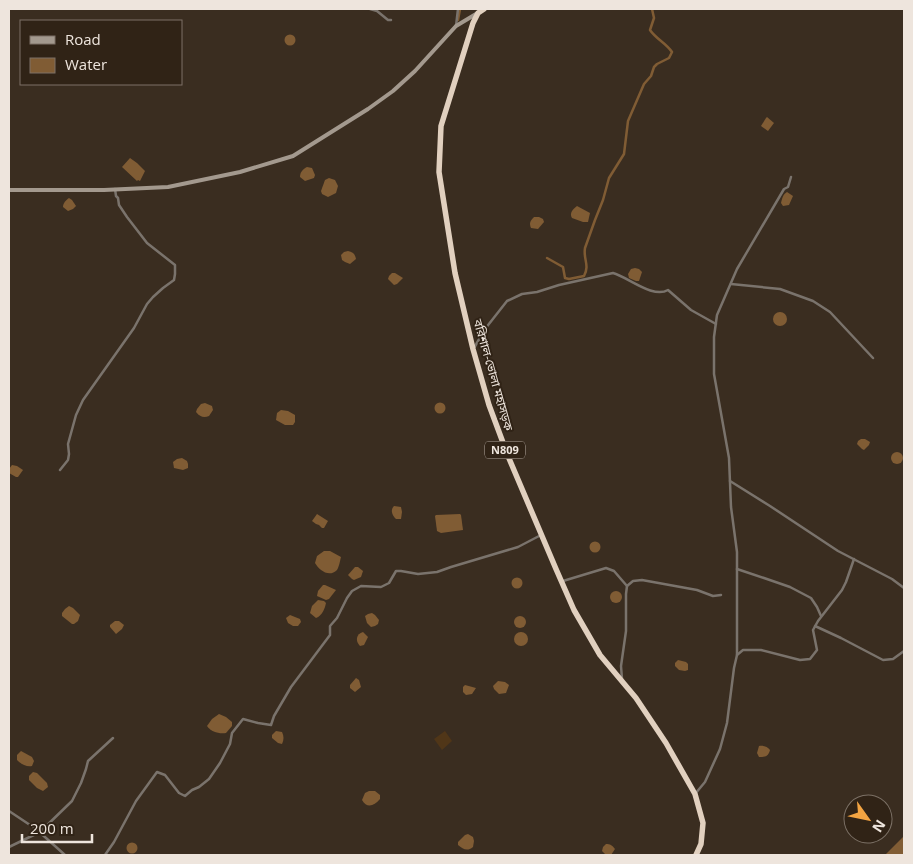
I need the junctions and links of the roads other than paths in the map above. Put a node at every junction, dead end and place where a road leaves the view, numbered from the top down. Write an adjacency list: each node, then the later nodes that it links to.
1 (370, 9): 5 (street)
2 (458, 9): 6 (street)
3 (484, 9): 4 (highway)
4 (478, 13): 6 (main road); 12 (highway, বরিশাল-ভোলা মহাসড়ক / N809)
5 (391, 20)
6 (456, 26): 9 (main road)
7 (791, 177): 10 (street)
8 (9, 190): 9 (main road)
9 (115, 190): 14 (street)
10 (731, 284): 11 (street); 13 (street)
11 (716, 324): 12 (street); 15 (street)
12 (473, 349): 16 (highway, বরিশাল-ভোলা মহাসড়ক / N809)
13 (873, 358)
14 (60, 470)
15 (730, 482): 17 (street); 18 (street)
16 (541, 535): 19 (highway, বরিশাল-ভোলা মহাসড়ক / N809); 34 (street)
17 (854, 559): 21 (street); 23 (street)
18 (737, 569): 23 (street); 26 (street)
19 (561, 581): 20 (street); 27 (highway, বরিশাল-ভোলা মহাসড়ক / N809)
20 (627, 586): 22 (street); 27 (street)
21 (904, 588)
22 (721, 595)
23 (821, 616): 24 (street)
24 (816, 626): 25 (street); 26 (street)
25 (904, 651)
26 (737, 655): 29 (street)
27 (622, 681): 29 (highway, বরিশাল-ভোলা মহাসড়ক / N809)
28 (113, 738): 31 (street)
29 (695, 794): 35 (highway, বরিশাল-ভোলা মহাসড়ক / N809)
30 (9, 810): 31 (street)
31 (40, 832): 32 (street); 33 (street)
32 (9, 847)
33 (65, 855)
34 (105, 855)
35 (696, 855)

